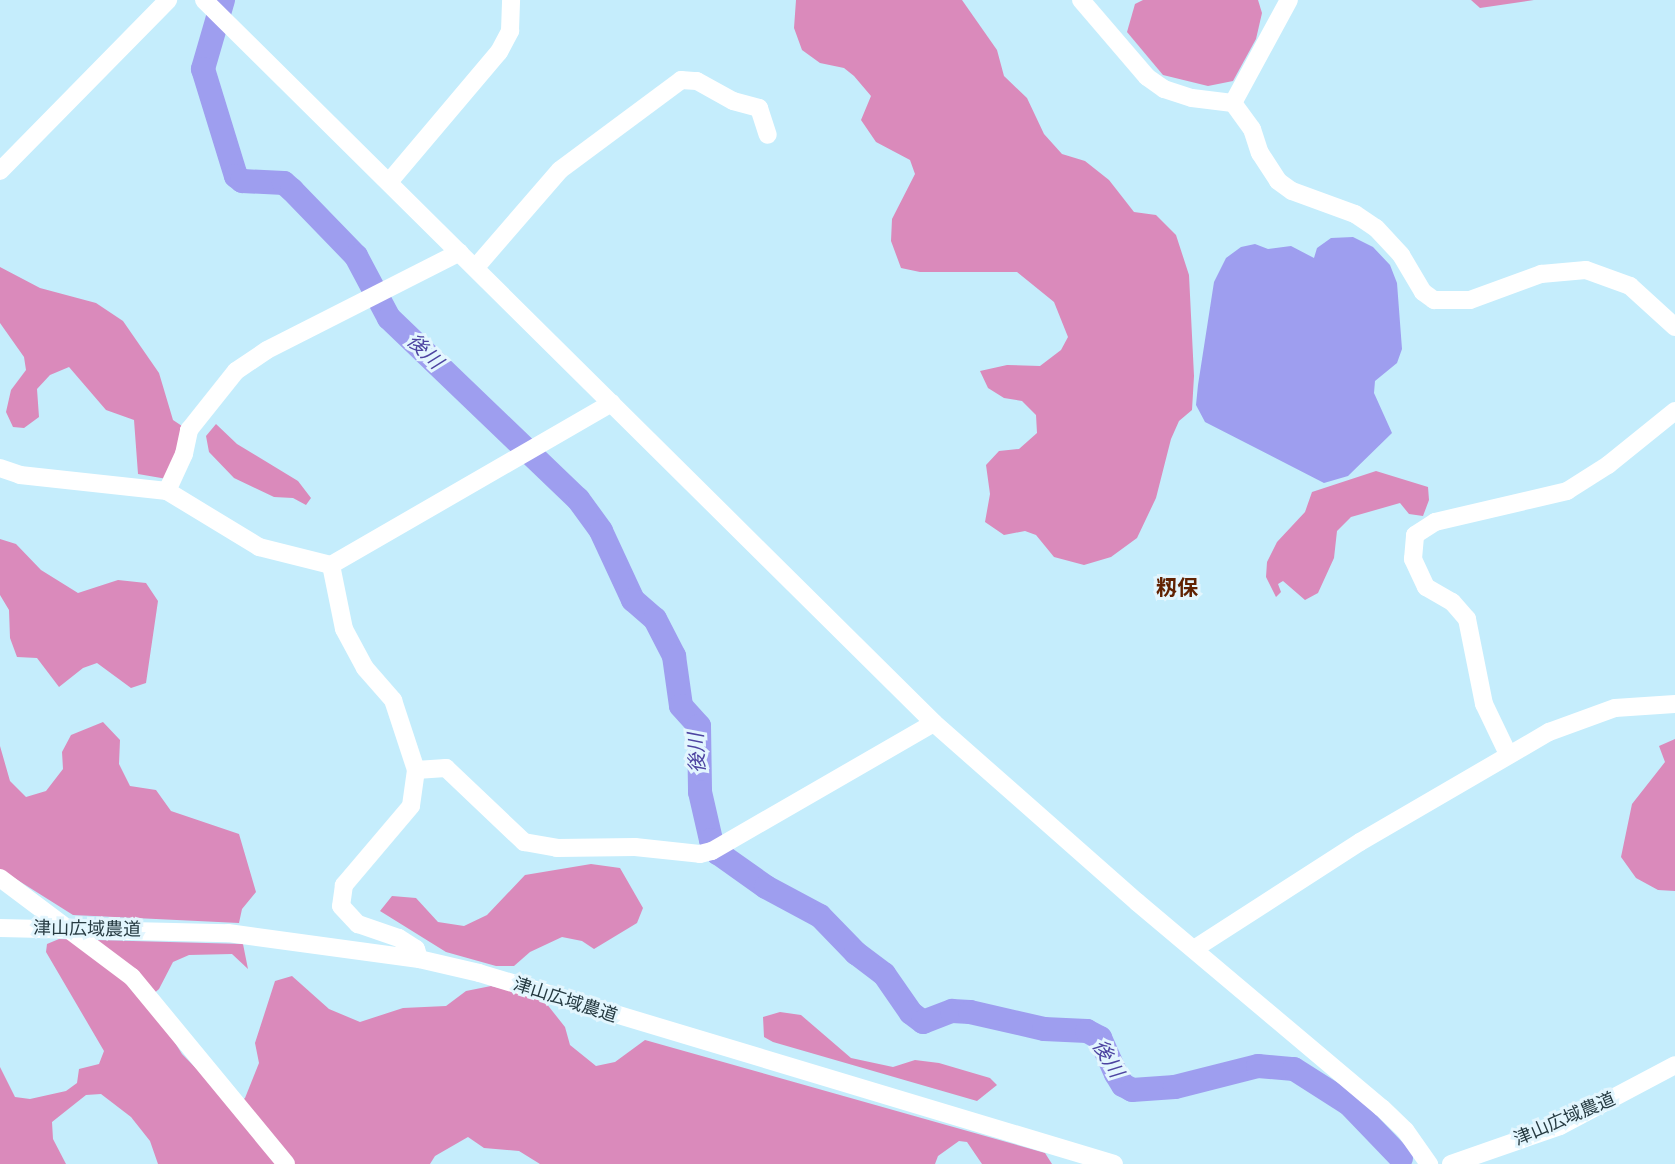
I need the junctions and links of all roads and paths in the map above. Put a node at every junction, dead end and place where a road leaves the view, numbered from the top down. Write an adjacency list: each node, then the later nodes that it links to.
1 (168, 0): 8 (street)
2 (511, 0): 9 (street)
3 (1081, 0): 6 (street)
4 (1289, 0): 6 (street)
5 (208, 4): 9 (street)
6 (1233, 103): 12 (street)
7 (768, 135): 11 (street)
8 (0, 171)
9 (389, 182): 10 (street)
10 (460, 252): 11 (street); 16 (street)
11 (476, 267): 13 (street)
12 (1675, 327)
13 (612, 403): 17 (street); 19 (street)
14 (1675, 411): 20 (street)
15 (0, 468): 16 (street)
16 (167, 491): 17 (street)
17 (331, 565): 21 (street)
18 (1675, 704): 20 (street)
19 (934, 723): 21 (street); 24 (street)
20 (1508, 754): 24 (street)
21 (416, 770): 25 (street)
22 (0, 878): 27 (street)
23 (0, 928): 25 (street, 津山広域農道)
24 (1194, 949): 29 (street)
25 (419, 959): 28 (street, 津山広域農道)
26 (1675, 1065): 30 (street, 津山広域農道)
27 (286, 1164)
28 (1111, 1164)
29 (1429, 1164)
30 (1451, 1164)

